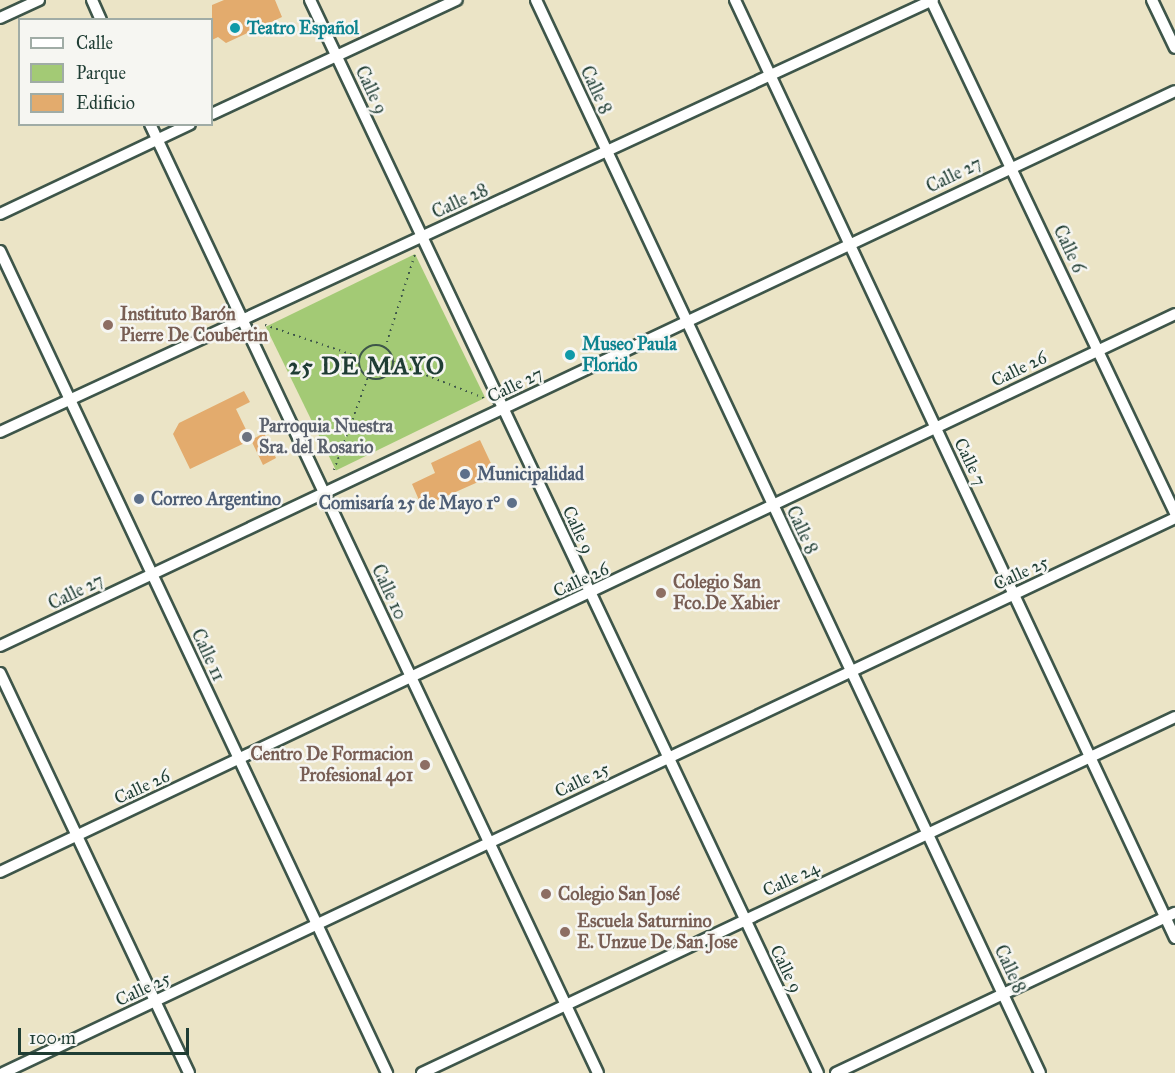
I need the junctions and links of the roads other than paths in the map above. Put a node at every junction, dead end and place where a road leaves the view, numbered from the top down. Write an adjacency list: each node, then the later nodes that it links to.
1 (39, 0): 9 (street)
2 (92, 0): 10 (street)
3 (310, 0): 12 (street, Calle 9)
4 (457, 0): 12 (street)
5 (536, 0): 19 (street, Calle 8)
6 (735, 0): 13 (street, Calle 7)
7 (932, 0): 13 (street, Calle 28); 20 (street, Calle 6)
8 (1152, 0): 11 (street)
9 (0, 18)
10 (100, 18)
11 (1175, 48)
12 (336, 55): 15 (street); 22 (street, Calle 9)
13 (771, 75): 19 (street, Calle 28); 23 (street, Calle 7)
14 (1175, 91): 20 (street, Calle 27)
15 (213, 114)
16 (151, 126): 18 (street, Calle 10)
17 (186, 126): 18 (street)
18 (158, 140): 21 (street); 26 (street, Calle 10)
19 (606, 152): 22 (street, Calle 28); 27 (street, Calle 8)
20 (1011, 165): 23 (street, Calle 27); 28 (street, Calle 6)
21 (0, 214)
22 (421, 236): 26 (street, Calle 28); 30 (street, Calle 9)
23 (852, 243): 27 (street, Calle 27); 31 (street, Calle 7)
24 (0, 251): 29 (street, Calle 11)
25 (1175, 314): 28 (street, Calle 26)
26 (241, 320): 29 (street, Calle 28); 33 (street, Calle 10)
27 (684, 320): 30 (street, Calle 27); 34 (street, Calle 8)
28 (1098, 350): 31 (street, Calle 26); 35 (street, Calle 6)
29 (69, 399): 32 (street, Calle 28); 37 (street, Calle 11)
30 (503, 409): 33 (street, Calle 27); 38 (street, Calle 9)
31 (935, 428): 34 (street, Calle 26); 39 (street, Calle 7)
32 (0, 432)
33 (324, 492): 37 (street, Calle 27); 43 (street, Calle 10)
34 (773, 506): 38 (street, Calle 26); 41 (street, Calle 8)
35 (1175, 513)
36 (1175, 518): 39 (street, Calle 25)
37 (151, 574): 40 (street, Calle 27); 47 (street, Calle 11)
38 (589, 594): 43 (street, Calle 26); 46 (street, Calle 9)
39 (1015, 595): 41 (street, Calle 25); 45 (street, Calle 7)
40 (0, 646)
41 (851, 671): 46 (street, Calle 25); 48 (street, Calle 8)
42 (0, 673): 49 (street)
43 (411, 677): 47 (street, Calle 26); 50 (street, Calle 10)
44 (1175, 717): 45 (street, Calle 24)
45 (1091, 757): 48 (street, Calle 24); 52 (street, Calle 7)
46 (667, 758): 50 (street, Calle 25); 53 (street, Calle 9)
47 (239, 760): 49 (street, Calle 26); 54 (street, Calle 11)
48 (927, 833): 53 (street, Calle 24); 56 (street, Calle 8)
49 (76, 835): 51 (street, Calle 26); 57 (street)
50 (490, 843): 54 (street, Calle 25); 58 (street, Calle 10)
51 (0, 872)
52 (1170, 915): 55 (street, Calle 7); 56 (street)
53 (744, 919): 58 (street, Calle 24); 64 (street, Calle 9)
54 (317, 924): 57 (street, Calle 25); 61 (street, Calle 11)
55 (1175, 938)
56 (1003, 993): 65 (street); 66 (street, Calle 8)
57 (154, 1002): 59 (street, Calle 25); 60 (street)
58 (566, 1005): 62 (street, Calle 24); 63 (street, Calle 10)
59 (3, 1073)
60 (189, 1073)
61 (387, 1073)
62 (422, 1073)
63 (598, 1073)
64 (818, 1073)
65 (836, 1073)
66 (1040, 1073)

